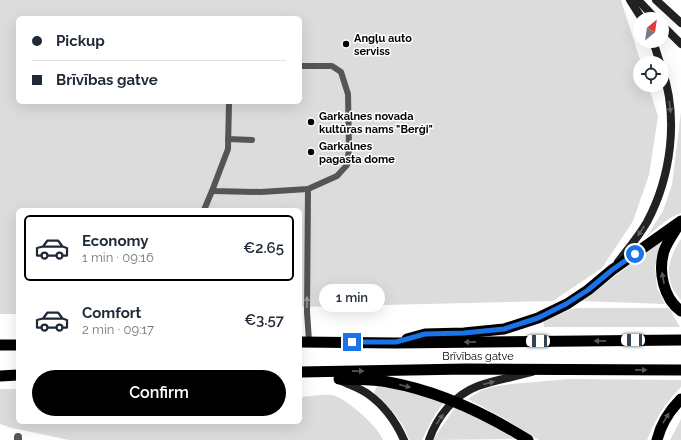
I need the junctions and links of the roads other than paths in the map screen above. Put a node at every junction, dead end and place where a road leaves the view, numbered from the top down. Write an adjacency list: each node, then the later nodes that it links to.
1 (630, 0): 4 (main road)
2 (638, 0): 5 (main road)
3 (656, 0): 6 (main road)
4 (638, 12)
5 (649, 12)
6 (681, 23)
7 (669, 32): 8 (main road)
8 (681, 44)
9 (302, 66): 14 (lane)
10 (667, 92): 18 (main road, one-way to 18)
11 (229, 104): 12 (lane)
12 (228, 139): 13 (lane); 15 (lane)
13 (252, 140)
14 (308, 189): 15 (lane); 21 (lane, one-way to 14)
15 (212, 191): 16 (lane)
16 (205, 208)
17 (681, 222): 18 (highway); 19 (highway, one-way to 17)
18 (612, 270): 22 (highway)
19 (681, 311)
20 (681, 340): 22 (highway, Brīvības gatve, one-way to 22)
21 (304, 342): 22 (highway, Brīvības gatve)
22 (396, 342)
23 (0, 345): 24 (highway)
24 (16, 345)
25 (546, 369): 26 (highway, Brīvības gatve, one-way to 26); 28 (highway, Brīvības gatve, one-way to 25); 33 (main road, one-way to 25)
26 (681, 370)
27 (302, 372): 28 (highway, Brīvības gatve)
28 (319, 372): 31 (main road)
29 (16, 375): 30 (highway)
30 (0, 376)
31 (339, 379): 33 (highway, one-way to 33); 34 (main road)
32 (681, 399): 37 (highway, one-way to 32)
33 (454, 400): 35 (main road, one-way to 33); 36 (highway)
34 (404, 440)
35 (429, 440)
36 (528, 440)
37 (657, 440)

